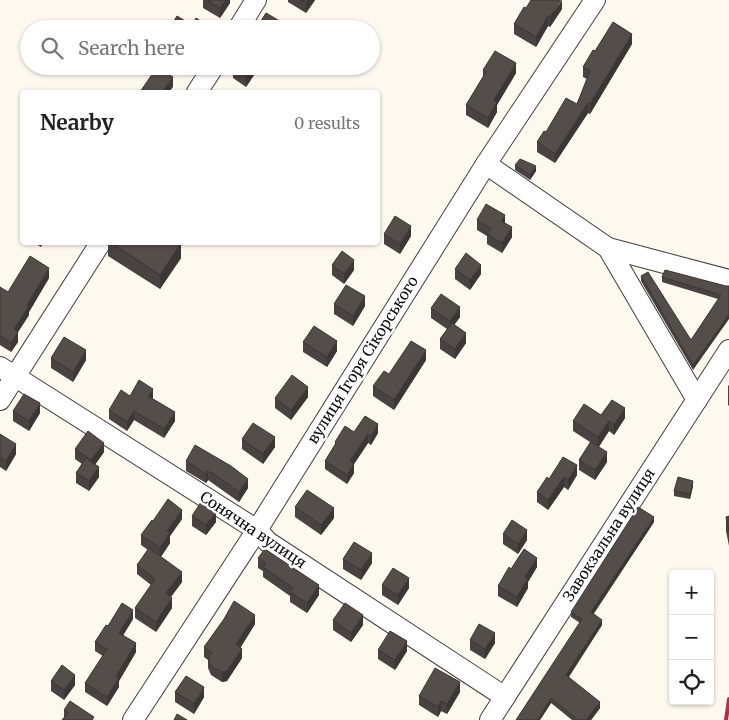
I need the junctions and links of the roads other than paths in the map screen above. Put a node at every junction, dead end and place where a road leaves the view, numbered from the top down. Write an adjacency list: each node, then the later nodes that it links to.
1 (256, 0): 3 (street)
2 (595, 0): 6 (street, вулиця Ігоря Сікорського)
3 (244, 20)
4 (208, 75): 5 (street)
5 (198, 90)
6 (486, 164): 8 (street); 14 (street, вулиця Ігоря Сікорського)
7 (99, 245): 11 (street)
8 (608, 248): 9 (street); 13 (street)
9 (729, 280)
10 (729, 350): 13 (street, Завокзальна вулиця)
11 (7, 372): 12 (street); 14 (street, Сонячна вулиця)
12 (0, 400)
13 (697, 400): 15 (street, Завокзальна вулиця)
14 (257, 530): 15 (street, Сонячна вулиця); 16 (street, вулиця Ігоря Сікорського)
15 (505, 697): 17 (street, Завокзальна вулиця)
16 (132, 720)
17 (490, 720)

